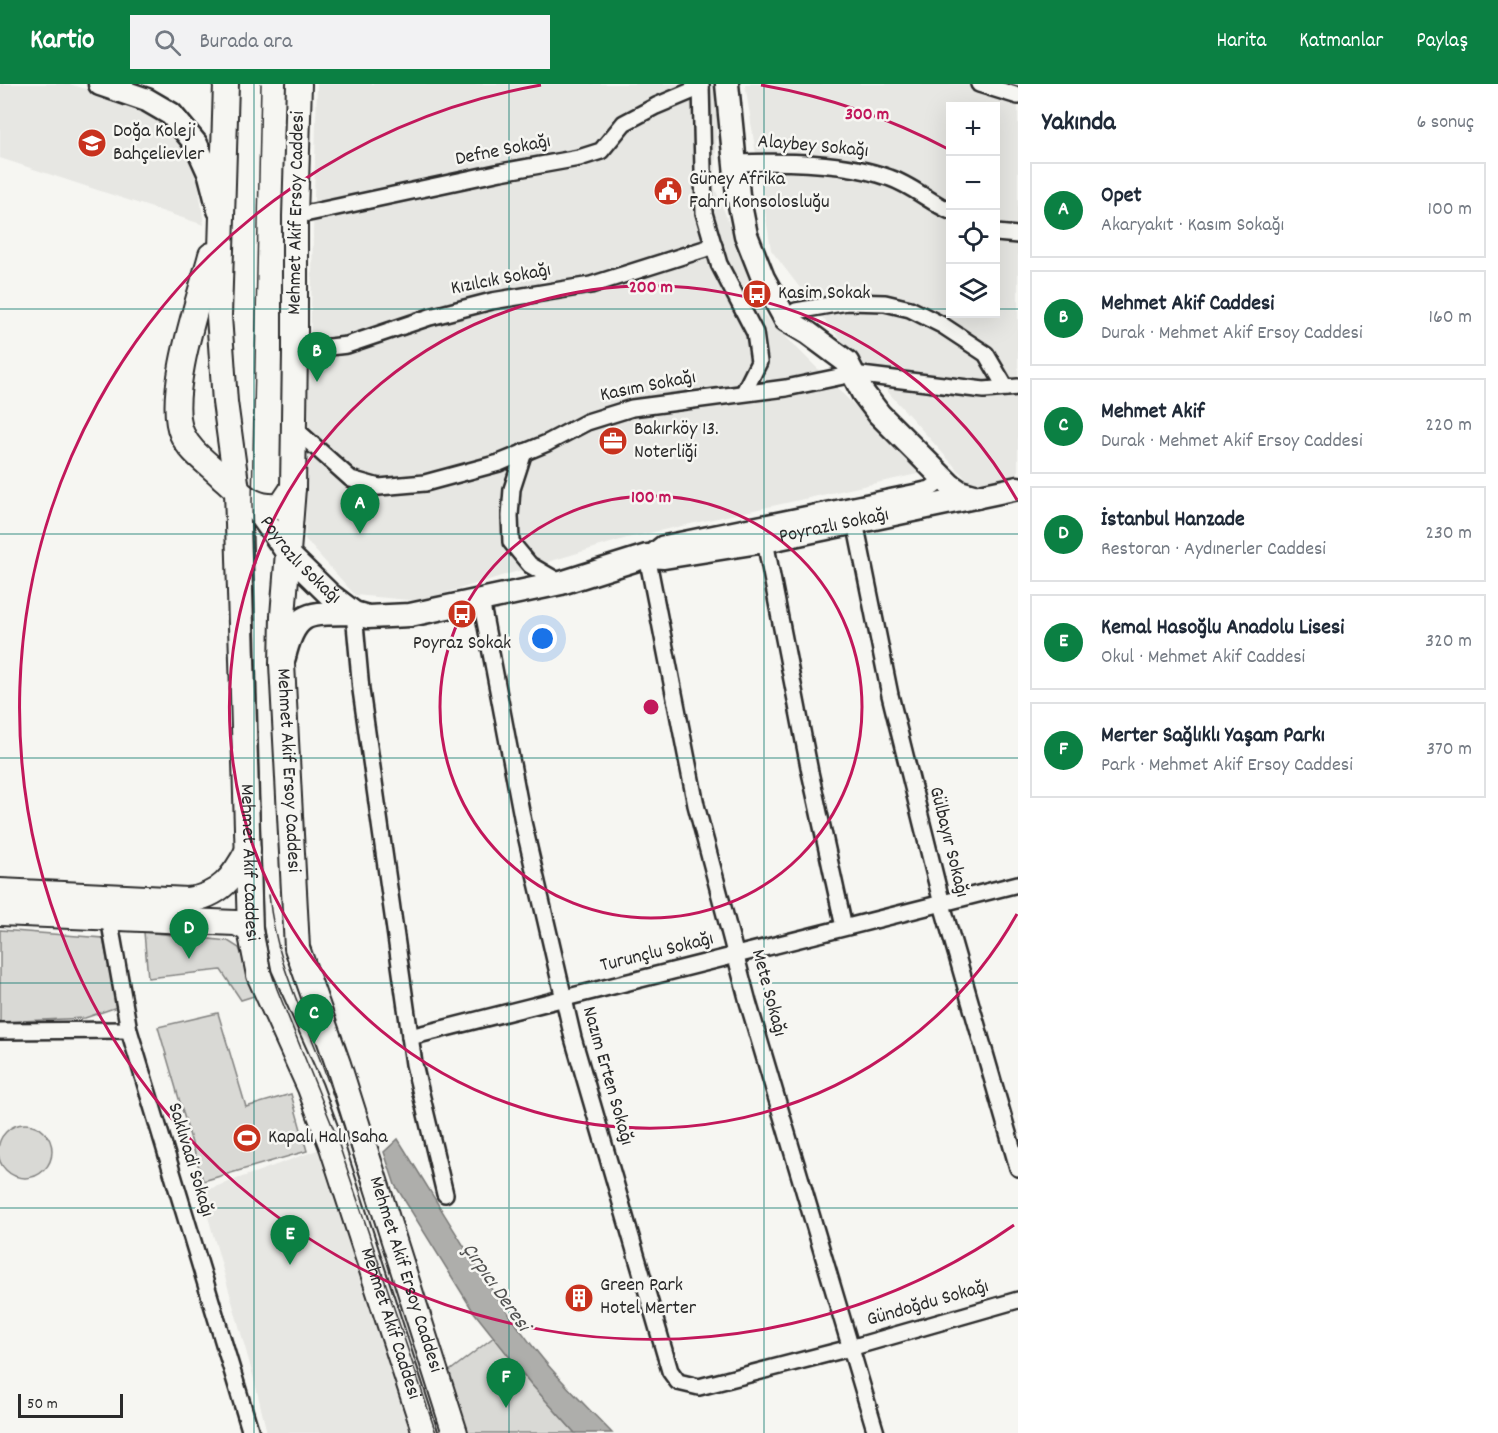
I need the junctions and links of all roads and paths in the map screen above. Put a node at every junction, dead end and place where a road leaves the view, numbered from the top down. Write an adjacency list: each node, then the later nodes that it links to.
1 (100, 84): 11 (main road)
2 (226, 84): 11 (main road, Mehmet Akif Caddesi)
3 (300, 84): 10 (main road, Mehmet Akif Ersoy Caddesi)
4 (727, 84): 8 (main road)
5 (979, 84): 7 (street)
6 (701, 85): 10 (street, Defne Sokağı); 14 (street)
7 (1018, 96)
8 (735, 163): 9 (street, Alaybey Sokağı); 15 (main road)
9 (949, 210)
10 (295, 216): 16 (main road, Mehmet Akif Ersoy Caddesi)
11 (221, 218): 26 (main road, Mehmet Akif Caddesi); 26 (main road)
12 (1000, 233): 13 (street)
13 (1018, 235)
14 (714, 246): 16 (street, Kızılcık Sokağı); 19 (street)
15 (786, 320): 17 (main road); 18 (street, Kasım Sokağı)
16 (296, 351): 20 (main road, Mehmet Akif Ersoy Caddesi)
17 (853, 374): 18 (street, Kasım Sokağı); 19 (street, Kasım Sokağı); 22 (main road)
18 (1012, 388)
19 (744, 392): 21 (street, Kasım Sokağı)
20 (293, 427): 21 (street, Kasım Sokağı); 23 (main road, Mehmet Akif Ersoy Caddesi)
21 (524, 452): 32 (street)
22 (944, 479): 25 (main road); 27 (main road); 31 (street, Poyrazlı Sokağı)
23 (293, 488): 26 (main road); 30 (main road, Mehmet Akif Ersoy Caddesi)
24 (1018, 488): 25 (main road, Poyrazlı Sokağı)
25 (977, 496): 27 (main road, Poyrazlı Sokağı)
26 (244, 497): 30 (main road, Poyrazlı Sokağı); 36 (main road, Mehmet Akif Caddesi)
27 (931, 506): 28 (main road, Poyrazlı Sokağı)
28 (855, 522): 29 (main road, Poyrazlı Sokağı); 39 (street, Gülbayır Sokağı)
29 (765, 541): 31 (main road, Poyrazlı Sokağı); 42 (street)
30 (289, 555): 34 (main road, Poyrazlı Sokağı); 35 (main road, Mehmet Akif Ersoy Caddesi)
31 (648, 556): 32 (main road, Poyrazlı Sokağı); 44 (street, Mete Sokağı)
32 (561, 583): 33 (main road, Poyrazlı Sokağı)
33 (481, 600): 34 (main road, Poyrazlı Sokağı); 45 (street, Nazım Erten Sokağı)
34 (354, 613): 35 (main road, Poyrazlı Sokağı); 48 (street)
35 (282, 664): 55 (main road, Mehmet Akif Ersoy Caddesi)
36 (248, 850): 40 (main road); 43 (main road, Mehmet Akif Caddesi)
37 (1018, 884): 39 (street, Turunçlu Sokağı)
38 (0, 891): 40 (main road)
39 (942, 904): 42 (street, Turunçlu Sokağı); 49 (street, Gülbayır Sokağı)
40 (109, 906): 41 (main road); 43 (main road); 47 (street, Saklıvadi Sokağı)
41 (0, 913)
42 (844, 927): 44 (street, Turunçlu Sokağı)
43 (250, 930): 54 (main road, Mehmet Akif Caddesi)
44 (735, 955): 45 (street, Turunçlu Sokağı); 52 (street, Mete Sokağı)
45 (564, 998): 48 (street, Turunçlu Sokağı); 52 (street, Nazım Erten Sokağı)
46 (0, 1030): 47 (street)
47 (129, 1030): 53 (street, Saklıvadi Sokağı)
48 (410, 1036): 50 (street)
49 (1018, 1168)
50 (445, 1194)
51 (1018, 1300): 52 (street, Gündoğdu Sokağı)
52 (850, 1348): 56 (street, Mete Sokağı)
53 (251, 1433)
54 (425, 1433)
55 (454, 1433)
56 (876, 1433)

